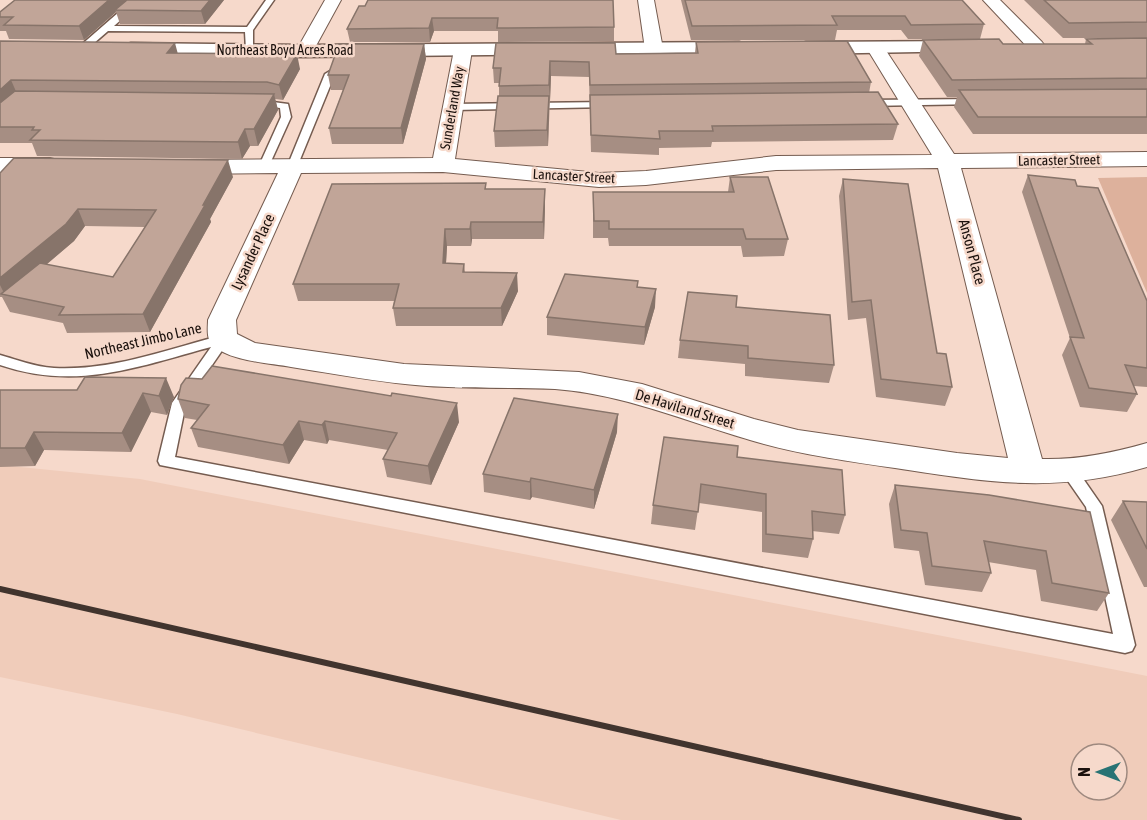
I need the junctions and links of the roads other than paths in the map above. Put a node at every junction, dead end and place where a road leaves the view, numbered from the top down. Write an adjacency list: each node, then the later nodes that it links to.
1 (146, 0): 6 (lane)
2 (270, 0): 7 (lane)
3 (333, 0): 20 (street)
4 (646, 0): 17 (street)
5 (991, 0): 10 (street)
6 (107, 28): 7 (lane); 14 (lane)
7 (249, 30): 18 (lane)
8 (990, 46): 12 (street)
9 (1013, 46): 10 (street)
10 (1036, 46): 11 (street)
11 (1058, 46)
12 (875, 47): 16 (street); 23 (street, Anson Place)
13 (59, 48): 14 (street, Northeast Boyd Acres Road)
14 (83, 48): 18 (street, Northeast Boyd Acres Road)
15 (759, 48): 17 (street, Northeast Boyd Acres Road)
16 (782, 48)
17 (654, 49): 19 (street, Northeast Boyd Acres Road)
18 (250, 50): 20 (street, Northeast Boyd Acres Road)
19 (463, 50): 20 (street, Northeast Boyd Acres Road); 27 (street, Sunderland Way)
20 (305, 51)
21 (330, 74): 35 (lane)
22 (993, 101): 23 (lane)
23 (911, 102): 25 (lane); 29 (street, Anson Place)
24 (248, 103): 34 (lane)
25 (852, 103)
26 (617, 105): 27 (lane)
27 (452, 107): 31 (street, Sunderland Way)
28 (1147, 159): 29 (street, Lancaster Street)
29 (948, 162): 31 (street, Lancaster Street); 40 (street, Anson Place)
30 (0, 165): 32 (street)
31 (443, 165): 35 (street, Lancaster Street)
32 (72, 166)
33 (168, 167): 34 (street, Lancaster Street)
34 (263, 168): 35 (street, Lancaster Street)
35 (292, 168): 36 (street, Lysander Place)
36 (223, 339): 37 (lane, Northeast Jimbo Lane); 39 (lane); 40 (street, De Haviland Street)
37 (0, 360)
38 (1147, 454): 39 (street, De Haviland Street)
39 (1069, 471): 40 (street, De Haviland Street)
40 (1029, 472)

